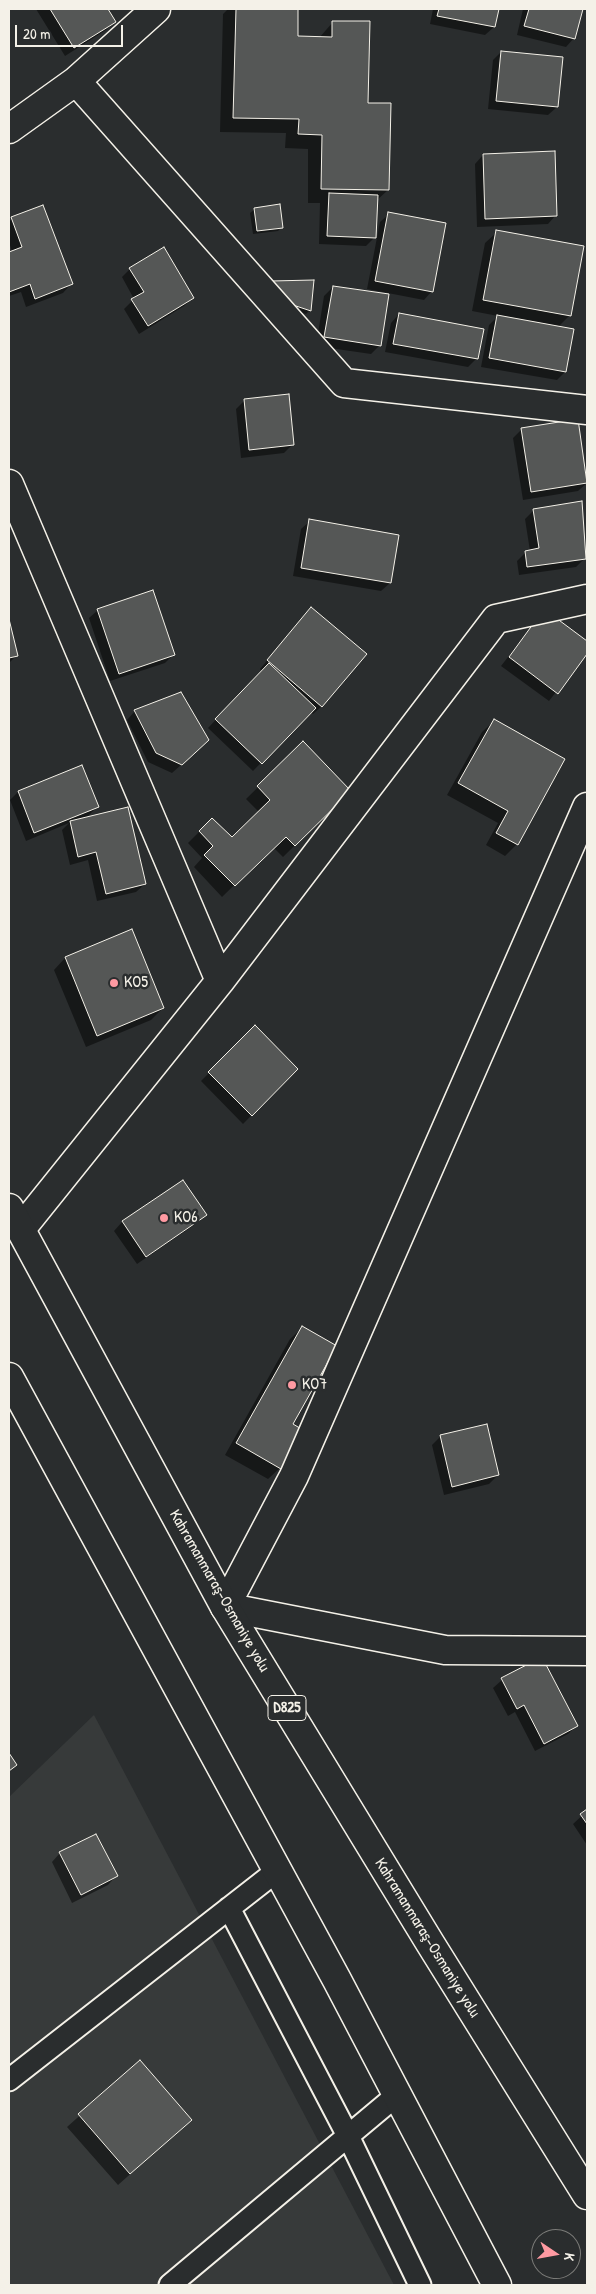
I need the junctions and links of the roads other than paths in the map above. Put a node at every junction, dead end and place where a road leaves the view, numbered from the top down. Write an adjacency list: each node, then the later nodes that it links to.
1 (156, 9): 2 (main road)
2 (76, 80): 3 (main road); 4 (main road)
3 (9, 128)
4 (587, 410)
5 (9, 484): 8 (main road)
6 (587, 599): 8 (main road)
7 (587, 807): 11 (main road)
8 (220, 981): 9 (main road)
9 (15, 1218): 11 (main road, Kahramanmaraş-Osmaniye yolu / D825)
10 (9, 1377): 13 (main road)
11 (225, 1607): 12 (main road); 18 (main road, Kahramanmaraş-Osmaniye yolu / D825)
12 (587, 1651)
13 (278, 1870): 14 (lane); 16 (main road)
14 (229, 1908): 15 (lane); 17 (lane)
15 (9, 2080)
16 (397, 2095): 17 (lane); 21 (main road)
17 (348, 2136): 19 (lane); 20 (lane)
18 (587, 2195)
19 (170, 2285)
20 (420, 2285)
21 (497, 2285)

